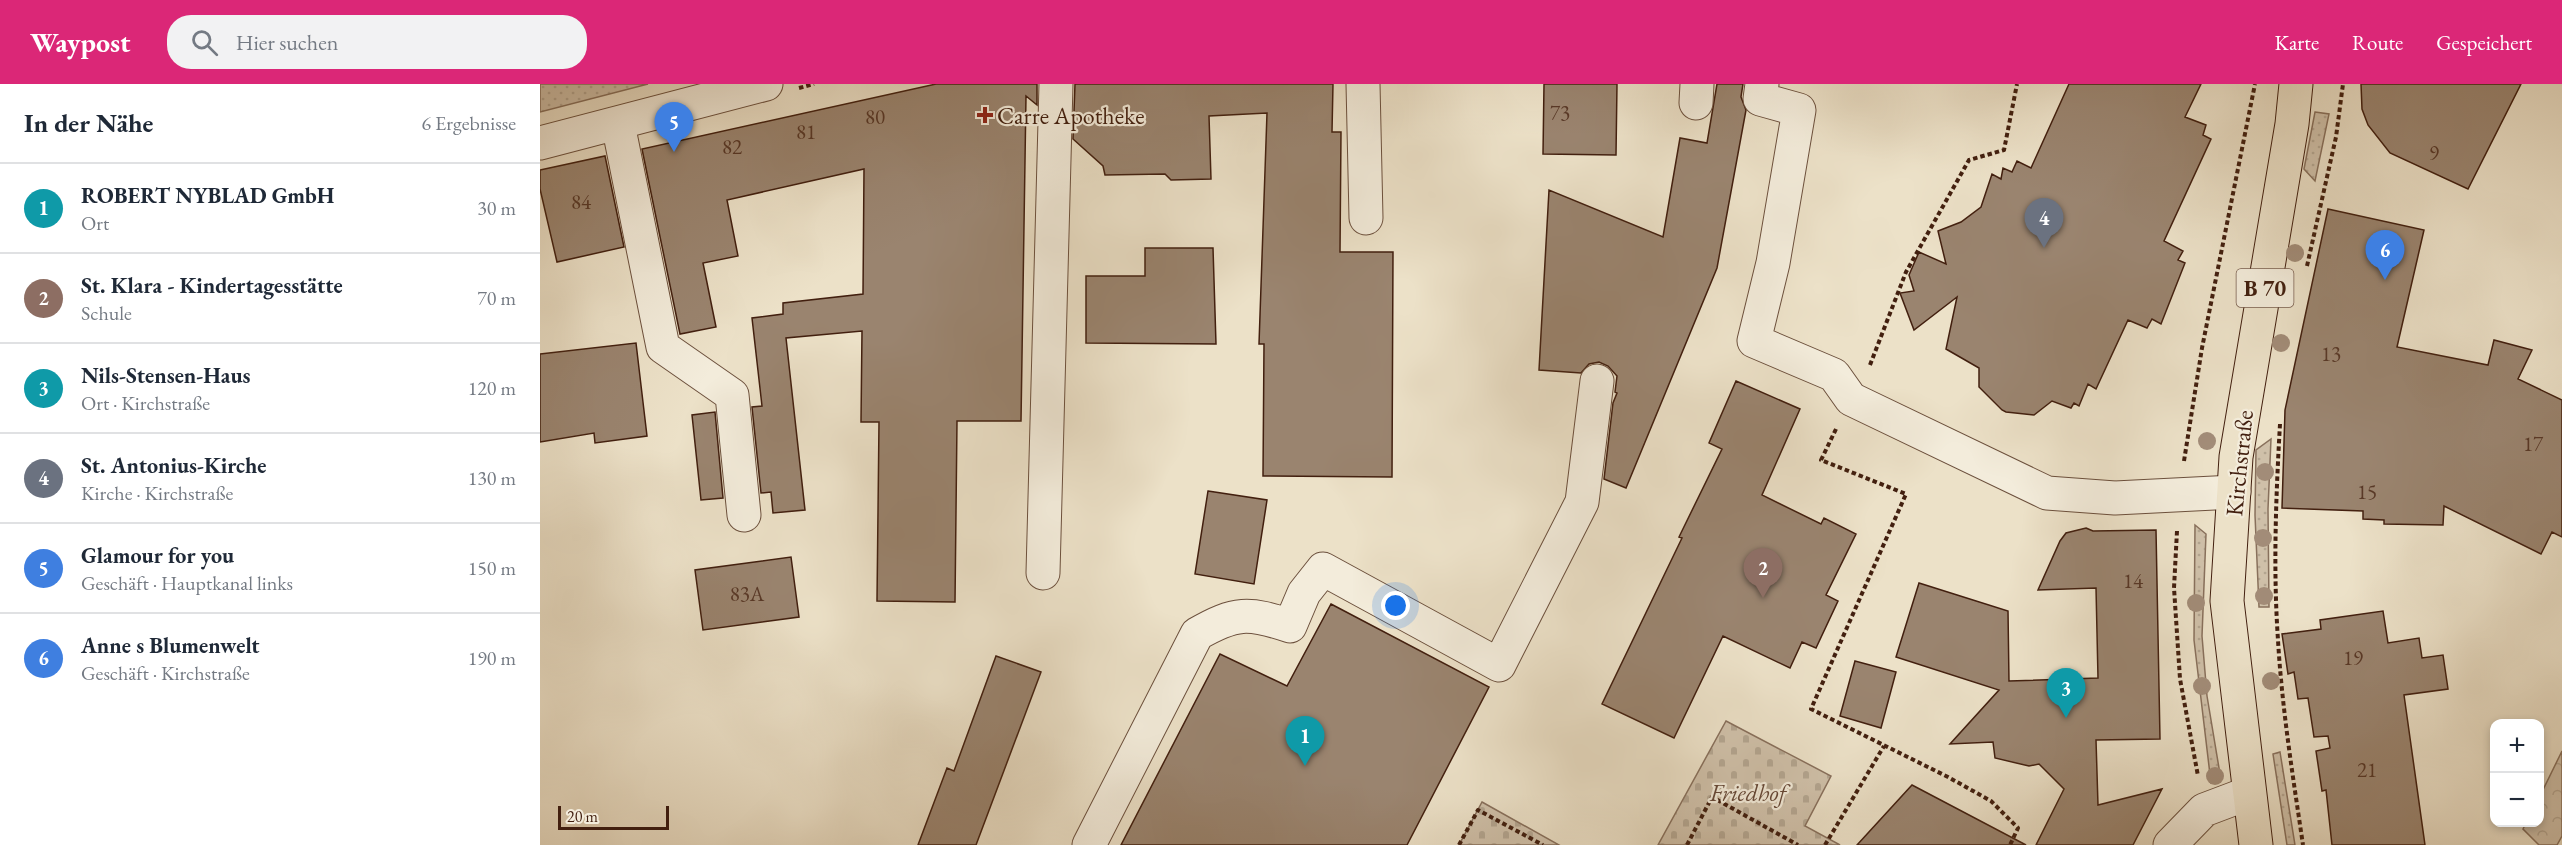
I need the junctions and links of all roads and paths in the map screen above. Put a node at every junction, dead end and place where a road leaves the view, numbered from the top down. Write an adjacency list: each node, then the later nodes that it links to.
1 (766, 84): 9 (street)
2 (1056, 84): 19 (street)
3 (1363, 84): 11 (street)
4 (1762, 84): 14 (street)
5 (2017, 84): 14 (path)
6 (2255, 84): 17 (path)
7 (2296, 84): 16 (main road, Kirchstraße / B 70)
8 (2343, 84): 12 (path)
9 (618, 124): 10 (street); 18 (street)
10 (540, 143)
11 (1366, 218)
12 (2306, 273)
13 (1597, 381): 23 (street)
14 (1851, 399): 17 (street); 20 (path)
15 (2282, 413): 32 (path)
16 (2234, 492): 17 (street); 21 (main road, Kirchstraße / B 70)
17 (2179, 493): 22 (path)
18 (744, 515)
19 (1043, 573)
20 (1884, 746): 28 (path); 29 (path)
21 (2249, 793): 22 (street); 31 (main road, Kirchstraße / B 70)
22 (2204, 810): 30 (street)
23 (1089, 845)
24 (1459, 845): 25 (path)
25 (1543, 845)
26 (1687, 845): 27 (path)
27 (1798, 845)
28 (1825, 845)
29 (2010, 845)
30 (2170, 845)
31 (2256, 845)
32 (2303, 845)

